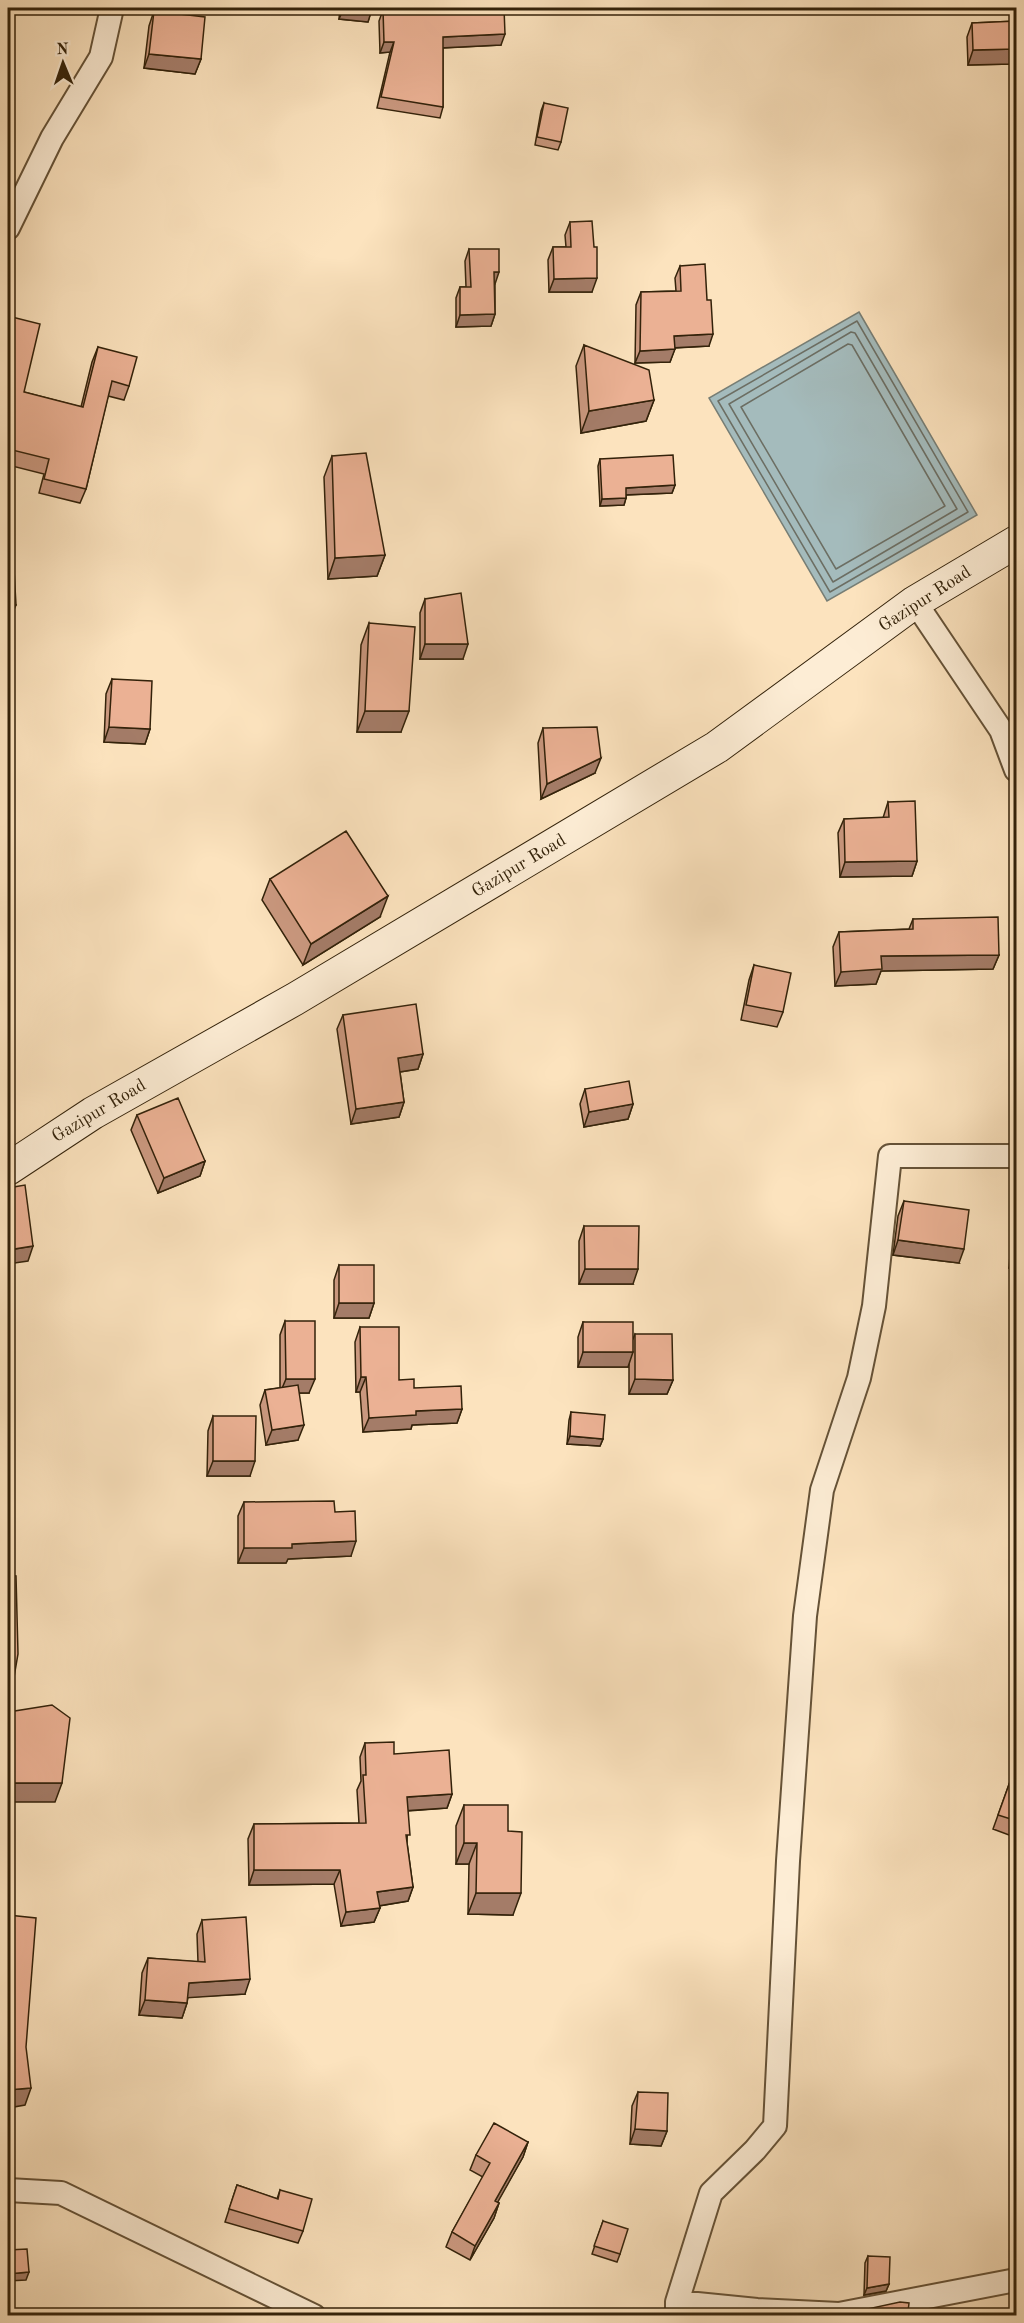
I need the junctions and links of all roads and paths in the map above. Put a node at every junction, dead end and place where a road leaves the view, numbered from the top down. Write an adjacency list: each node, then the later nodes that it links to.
1 (112, 8): 2 (street)
2 (8, 228)
3 (1017, 542): 4 (street, Gazipur Road)
4 (915, 602): 5 (street); 7 (street, Gazipur Road)
5 (1017, 770)
6 (1017, 1156): 10 (street)
7 (8, 1169)
8 (8, 2190): 11 (street)
9 (1017, 2280): 10 (street)
10 (677, 2309)
11 (314, 2316)

